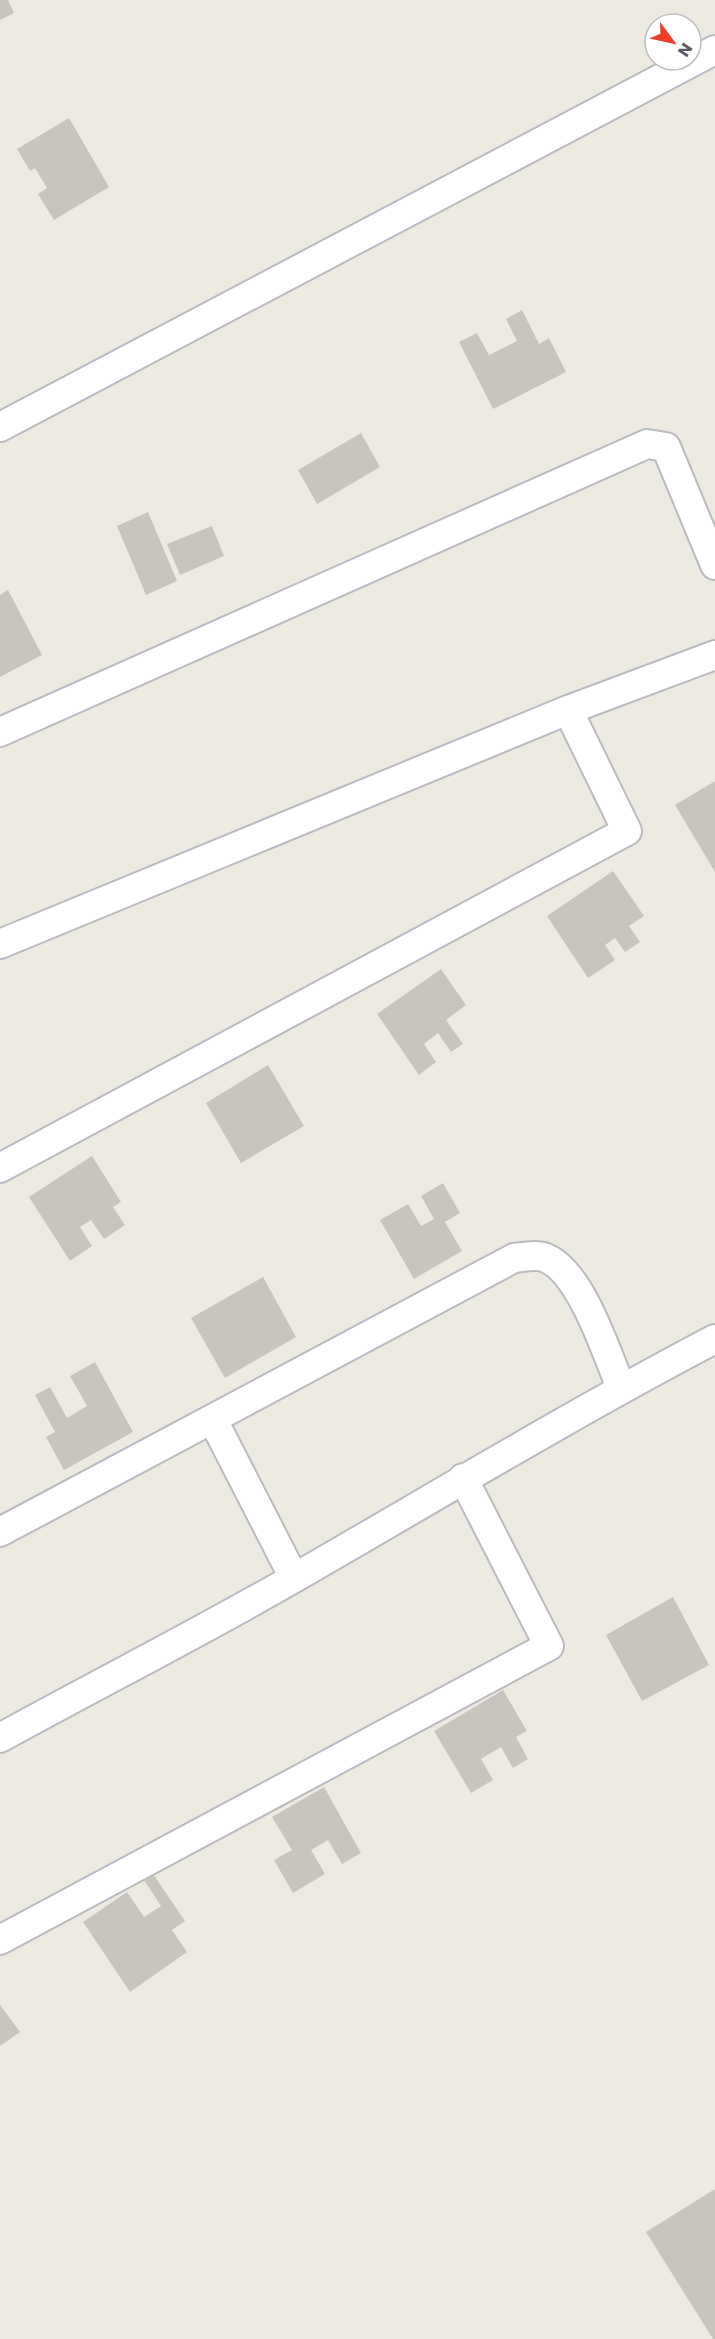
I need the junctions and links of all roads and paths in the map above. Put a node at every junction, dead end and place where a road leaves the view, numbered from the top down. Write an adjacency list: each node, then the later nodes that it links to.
1 (715, 50): 2 (street)
2 (0, 427)
3 (715, 565): 6 (street)
4 (715, 655): 5 (street)
5 (568, 710): 7 (street); 8 (street)
6 (0, 732)
7 (0, 944)
8 (0, 1168)
9 (715, 1339): 10 (street)
10 (621, 1388): 11 (street); 12 (street)
11 (213, 1420): 13 (street); 14 (street)
12 (463, 1478): 14 (street); 16 (street)
13 (0, 1532)
14 (294, 1578): 15 (street)
15 (0, 1738)
16 (0, 1940)

